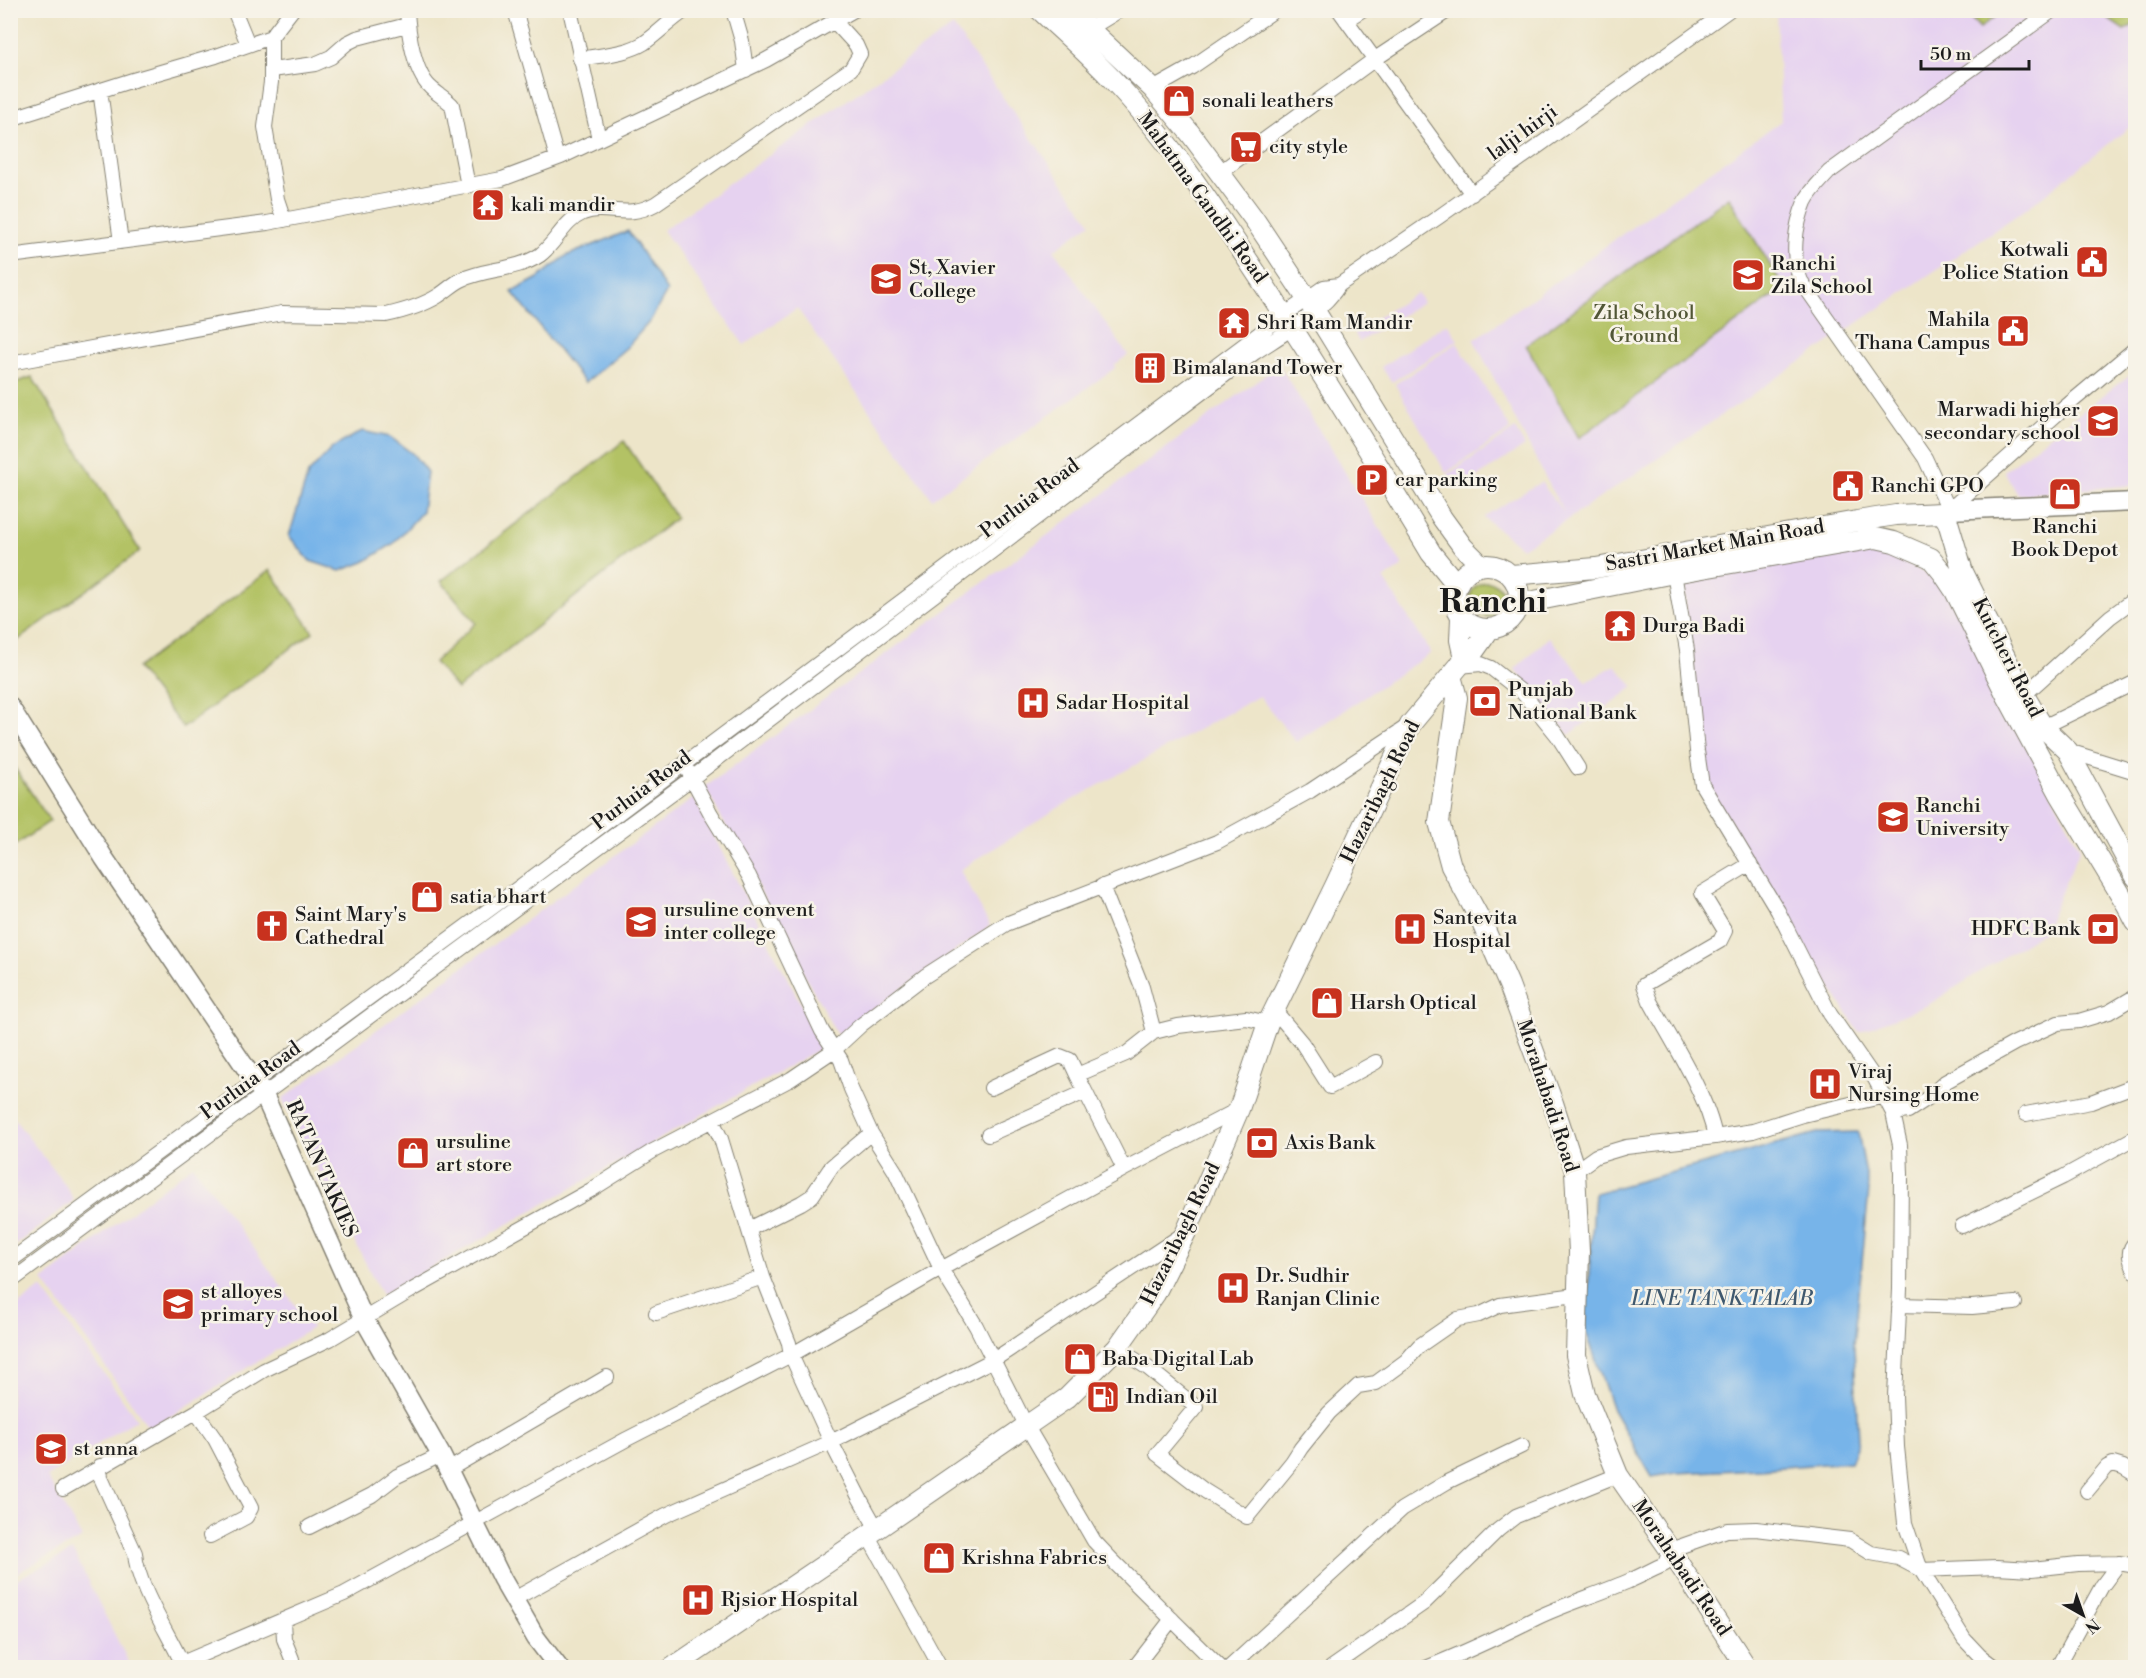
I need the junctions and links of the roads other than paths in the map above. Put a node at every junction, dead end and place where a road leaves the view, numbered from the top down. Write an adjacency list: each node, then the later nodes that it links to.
1 (234, 10): 21 (street)
2 (292, 10): 20 (street)
3 (515, 10): 30 (street)
4 (570, 10): 22 (street)
5 (686, 10): 22 (street)
6 (733, 10): 25 (street)
7 (854, 10): 18 (street)
8 (1040, 10): 38 (main road, Mahatma Gandhi Road)
9 (1069, 10): 19 (main road, Mahatma Gandhi Road)
10 (1120, 10): 19 (street)
11 (1275, 10): 26 (street)
12 (1362, 10): 16 (street)
13 (1449, 10): 23 (street)
14 (1729, 10): 33 (street, lalji hirji)
15 (2053, 10): 42 (street)
16 (1343, 15): 23 (street)
17 (407, 18): 24 (street); 32 (street)
18 (834, 21): 25 (street); 40 (street)
19 (1089, 29): 26 (main road, Mahatma Gandhi Road)
20 (271, 38): 21 (street); 24 (street)
21 (248, 44): 27 (street)
22 (580, 59): 29 (street)
23 (1375, 59): 31 (street); 33 (street)
24 (272, 70): 34 (street)
25 (746, 70): 29 (street)
26 (1153, 89): 31 (main road, Mahatma Gandhi Road)
27 (100, 90): 28 (street); 35 (street)
28 (10, 118)
29 (599, 139): 30 (street)
30 (557, 158): 32 (street)
31 (1219, 173): 37 (main road, Mahatma Gandhi Road)
32 (468, 186): 34 (street)
33 (1472, 194): 37 (street, lalji hirji)
34 (284, 220): 35 (street)
35 (121, 242): 36 (street)
36 (10, 256)
37 (1310, 305): 38 (street, lalji hirji); 43 (main road, Mahatma Gandhi Road)
38 (1288, 321): 46 (main road, Mahatma Gandhi Road); 58 (street, Purluia Road); 61 (street, Purluia Road)
39 (2136, 348): 42 (street)
40 (10, 363)
41 (2136, 502): 42 (street)
42 (1946, 512): 45 (main road, Sastri Market Main Road); 53 (main road, Kutcheri Road)
43 (1481, 565): 45 (main road); 46 (main road)
44 (1674, 573): 48 (main road); 62 (street); 65 (main road)
45 (1511, 574): 48 (main road)
46 (1457, 585): 49 (main road)
47 (2136, 598): 53 (street)
48 (1519, 604): 50 (main road)
49 (1461, 618): 50 (main road); 51 (main road)
50 (1489, 630): 51 (main road, Hazaribagh Road)
51 (1458, 666): 55 (main road, Hazaribagh Road); 59 (street); 86 (main road, Morahabadi Road)
52 (2136, 682): 56 (street)
53 (2024, 695): 56 (main road, Kutcheri Road)
54 (10, 707): 73 (street, RATAN TAKIES)
55 (1410, 725): 64 (street); 67 (main road, Hazaribagh Road)
56 (2043, 727): 57 (main road, Kutcheri Road)
57 (2068, 751): 60 (street); 63 (main road, Kutcheri Road)
58 (684, 764): 61 (street); 73 (street, Purluia Road)
59 (1578, 768)
60 (2136, 772)
61 (692, 778): 69 (street); 73 (street, Purluia Road)
62 (1750, 864): 76 (street); 83 (street)
63 (2136, 877)
64 (1102, 886): 68 (street); 69 (street)
65 (2136, 922)
66 (2136, 996): 78 (street)
67 (1272, 1017): 68 (street); 70 (street); 77 (main road, Hazaribagh Road)
68 (1154, 1032): 71 (street)
69 (834, 1050): 80 (street); 81 (street)
70 (1376, 1062)
71 (1077, 1075): 74 (street); 75 (street)
72 (2136, 1085): 79 (street)
73 (259, 1088): 91 (street, Purluia Road); 95 (street, Purluia Road); 100 (street, RATAN TAKIES)
74 (991, 1088)
75 (1085, 1092): 82 (street); 85 (street)
76 (1885, 1096): 78 (street); 83 (street)
77 (1239, 1109): 85 (street); 89 (main road, Hazaribagh Road)
78 (1893, 1113): 98 (street)
79 (2026, 1114)
80 (712, 1120): 88 (street); 100 (street)
81 (871, 1132): 88 (street); 92 (street)
82 (988, 1135)
83 (1715, 1137): 86 (street)
84 (2136, 1137): 87 (street)
85 (1124, 1169): 92 (street)
86 (1575, 1171): 96 (main road, Morahabadi Road)
87 (1962, 1226)
88 (749, 1229): 94 (street)
89 (1186, 1232): 101 (main road, Hazaribagh Road); 103 (street)
90 (2136, 1242): 93 (street)
91 (10, 1261)
92 (940, 1269): 102 (street); 103 (street)
93 (2136, 1273)
94 (763, 1277): 99 (street); 102 (street)
95 (10, 1282)
96 (1576, 1295): 101 (street); 111 (main road, Morahabadi Road)
97 (2015, 1303): 98 (street)
98 (1899, 1305): 122 (street)
99 (656, 1313)
100 (364, 1319): 105 (street); 109 (street, RATAN TAKIES)
101 (1118, 1348): 106 (main road, Hazaribagh Road)
102 (791, 1355): 107 (street); 115 (street)
103 (995, 1359): 106 (street); 107 (street)
104 (607, 1377): 109 (street)
105 (196, 1412): 110 (street); 118 (street)
106 (1026, 1425): 117 (main road, Hazaribagh Road); 124 (street)
107 (831, 1442): 117 (street); 123 (street)
108 (1522, 1446): 132 (street)
109 (444, 1462): 115 (street, RATAN TAKIES); 116 (street)
110 (100, 1466): 113 (street); 125 (street)
111 (1618, 1474): 119 (main road, Morahabadi Road); 133 (street)
112 (2136, 1475): 114 (street)
113 (63, 1489)
114 (2087, 1491)
115 (473, 1524): 123 (street, RATAN TAKIES); 125 (street)
116 (309, 1527)
117 (873, 1532): 128 (main road, Hazaribagh Road); 129 (street)
118 (210, 1536)
119 (1670, 1550): 122 (street); 134 (street); 135 (main road, Morahabadi Road)
120 (2120, 1563): 121 (street); 122 (street); 137 (street)
121 (2136, 1566)
122 (1921, 1570): 136 (street)
123 (514, 1599): 127 (street, RATAN TAKIES)
124 (1172, 1618): 130 (street); 131 (street)
125 (283, 1621): 126 (street)
126 (292, 1668)
127 (559, 1668)
128 (672, 1668)
129 (941, 1668)
130 (1134, 1668)
131 (1221, 1668)
132 (1229, 1668)
133 (1331, 1668)
134 (1426, 1668)
135 (1747, 1668)
136 (1996, 1668)
137 (2057, 1668)

